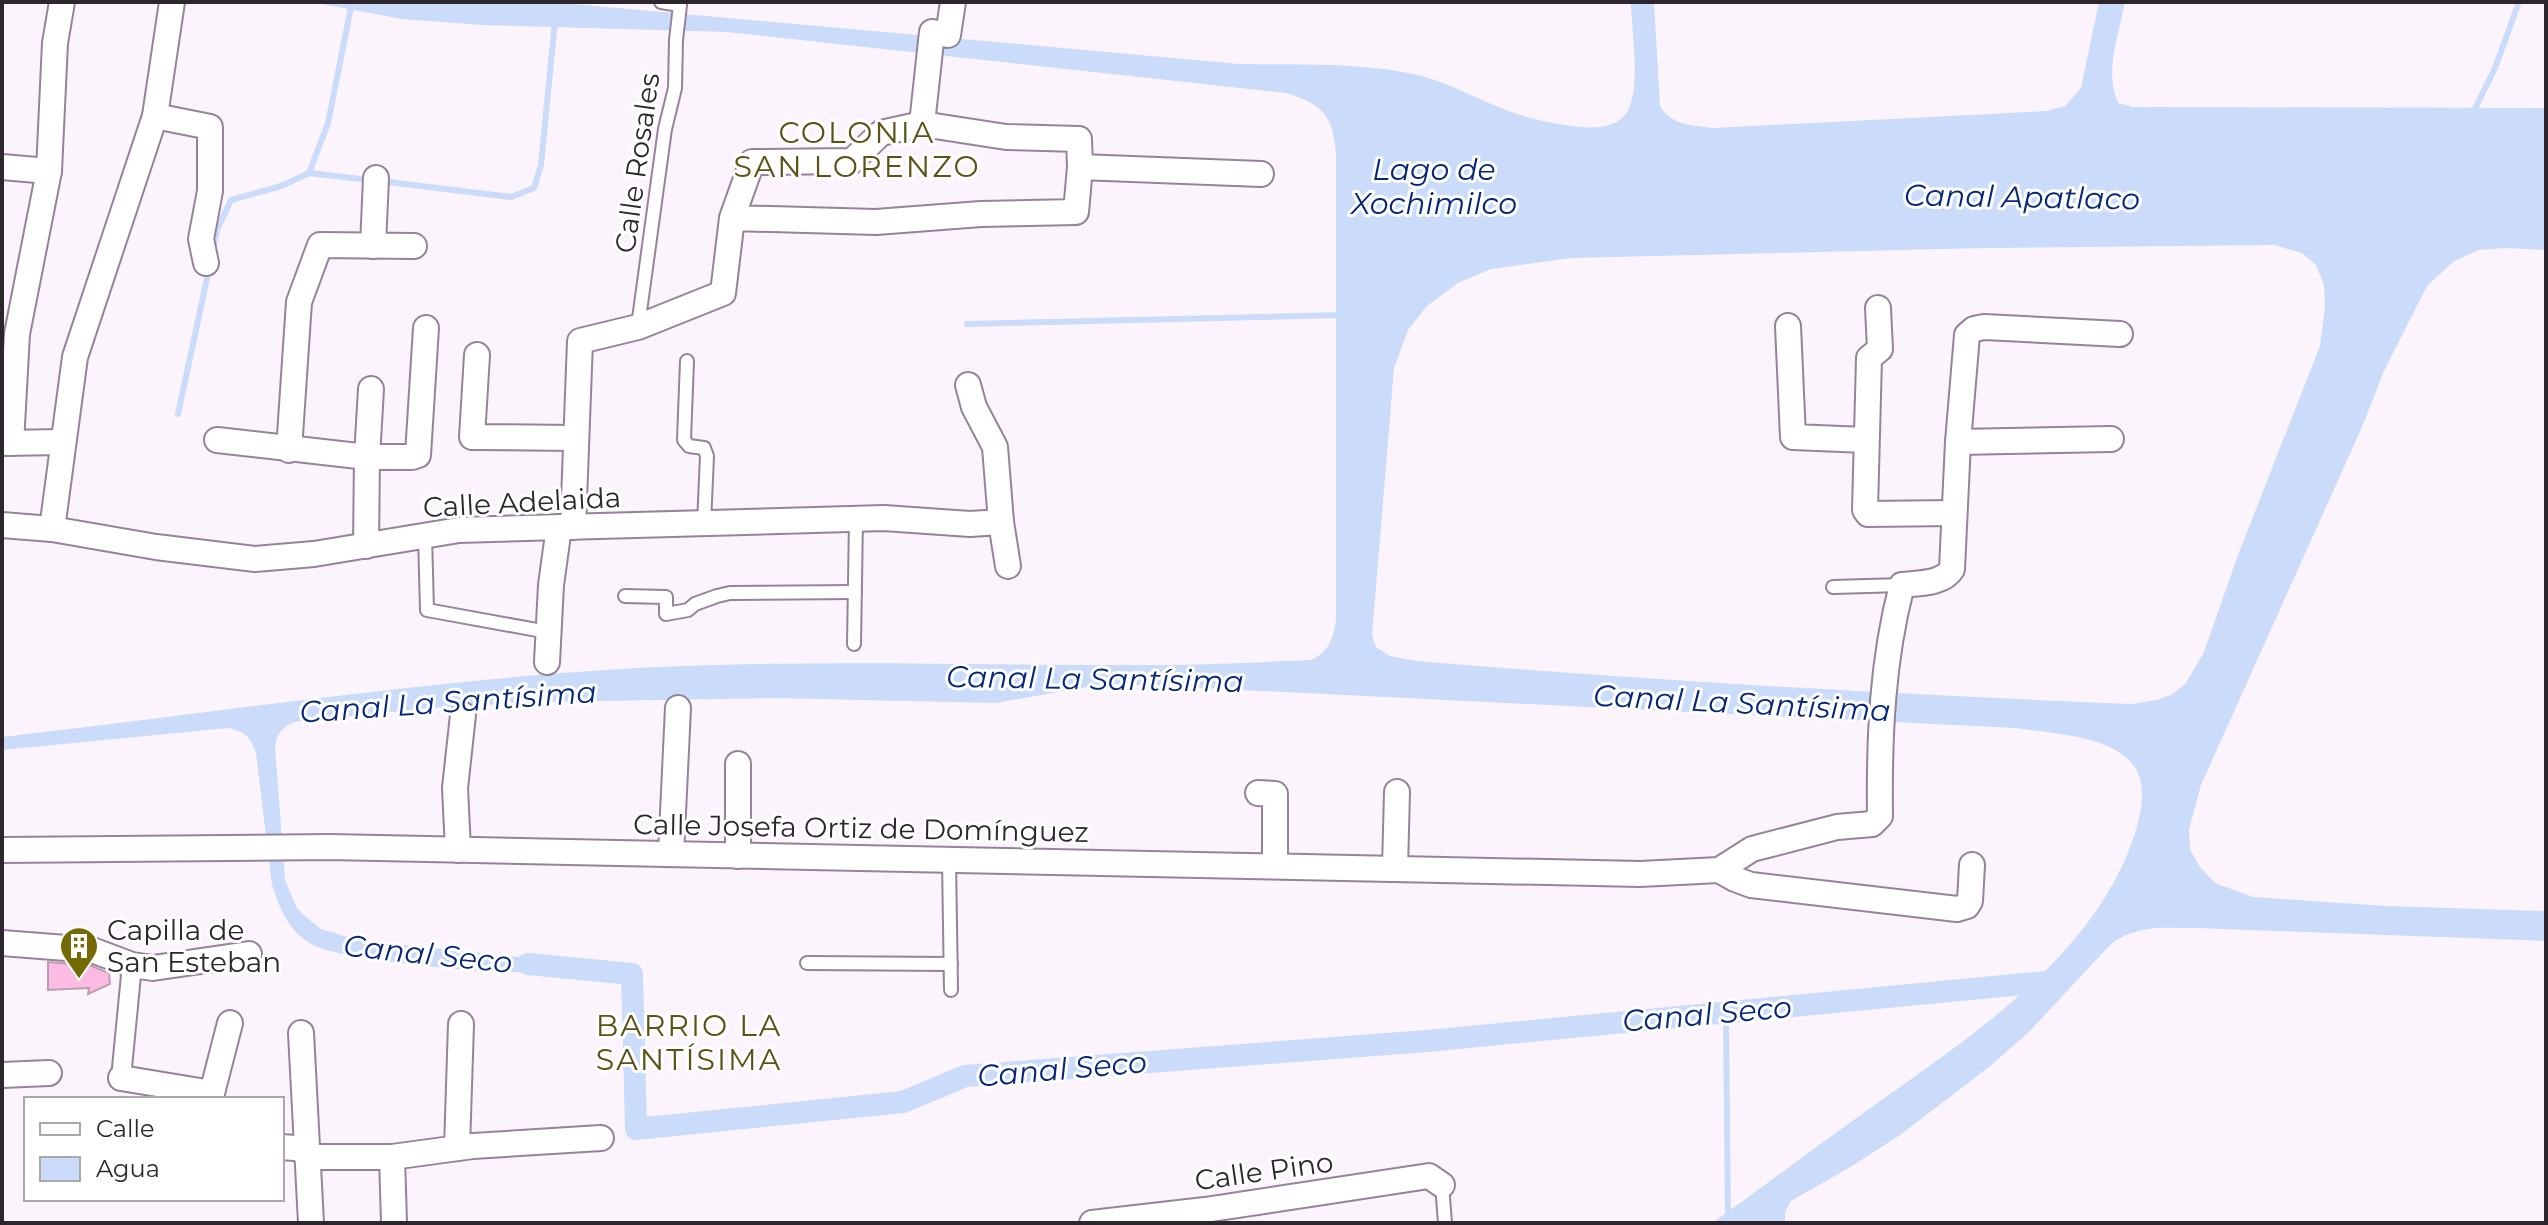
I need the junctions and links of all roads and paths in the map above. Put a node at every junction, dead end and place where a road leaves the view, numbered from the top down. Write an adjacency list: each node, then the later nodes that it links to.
1 (62, 2): 9 (street)
2 (172, 2): 5 (street)
3 (661, 2): 18 (lane, Calle Rosales)
4 (953, 2): 6 (street)
5 (155, 116): 15 (street); 29 (street)
6 (922, 124): 8 (street); 12 (street)
7 (2, 167): 9 (street)
8 (1080, 167): 10 (street); 12 (street)
9 (49, 171): 31 (street)
10 (1261, 174)
11 (376, 178): 13 (street)
12 (732, 218): 18 (street)
13 (373, 246): 14 (street); 32 (street)
14 (414, 246)
15 (206, 263)
16 (1878, 308): 28 (street)
17 (1788, 326): 28 (street)
18 (638, 327): 25 (street)
19 (426, 328): 33 (street)
20 (2120, 334): 30 (street)
21 (477, 355): 25 (street)
22 (687, 361): 37 (lane)
23 (968, 385): 36 (street)
24 (371, 389): 33 (street)
25 (575, 438): 39 (street)
26 (2111, 439): 30 (street)
27 (217, 440): 32 (street)
28 (1866, 440): 34 (street)
29 (63, 442): 31 (street); 40 (street)
30 (1958, 442): 34 (street)
31 (7, 443)
32 (289, 450): 33 (street)
33 (367, 457): 42 (street)
34 (1954, 513): 44 (street)
35 (856, 519): 36 (street, Calle Adelaida); 37 (street, Calle Adelaida); 46 (lane)
36 (1001, 522): 43 (street)
37 (704, 524): 39 (street, Calle Adelaida)
38 (2, 525): 40 (street, Calle Adelaida)
39 (566, 527): 41 (street, Calle Adelaida); 48 (street)
40 (52, 529): 42 (street, Calle Adelaida)
41 (425, 536): 42 (street, Calle Adelaida); 48 (lane)
42 (366, 546)
43 (1008, 566)
44 (1902, 585): 45 (lane); 64 (street)
45 (1833, 587)
46 (855, 592): 47 (lane); 49 (lane)
47 (625, 596)
48 (548, 632): 50 (street)
49 (854, 644)
50 (547, 662)
51 (678, 708): 58 (street)
52 (463, 715): 57 (street)
53 (738, 764): 59 (street)
54 (1397, 792): 63 (street)
55 (1258, 793): 62 (street)
56 (2, 850): 57 (street, Calle Josefa Ortiz de Domínguez)
57 (458, 850): 58 (street, Calle Josefa Ortiz de Domínguez)
58 (671, 854): 59 (street, Calle Josefa Ortiz de Domínguez)
59 (738, 856): 60 (street, Calle Josefa Ortiz de Domínguez)
60 (949, 860): 62 (street, Calle Josefa Ortiz de Domínguez); 68 (lane)
61 (1972, 865): 64 (street)
62 (1275, 866): 63 (street, Calle Josefa Ortiz de Domínguez)
63 (1395, 868): 64 (street, Calle Josefa Ortiz de Domínguez)
64 (1719, 870)
65 (2, 943): 69 (street)
66 (249, 954): 69 (street)
67 (807, 963): 68 (lane)
68 (951, 964): 70 (lane)
69 (132, 965): 76 (street)
70 (951, 990)
71 (230, 1023): 77 (street)
72 (461, 1024): 79 (street)
73 (301, 1033): 80 (street)
74 (49, 1073): 75 (street)
75 (2, 1075)
76 (121, 1078): 77 (street)
77 (212, 1096)
78 (601, 1138): 79 (street)
79 (457, 1148): 81 (street)
80 (298, 1151): 81 (street); 84 (street)
81 (392, 1157): 85 (street)
82 (1442, 1185): 83 (street, Calle Pino); 86 (lane)
83 (1107, 1222)
84 (311, 1223)
85 (394, 1223)
86 (1445, 1223)

